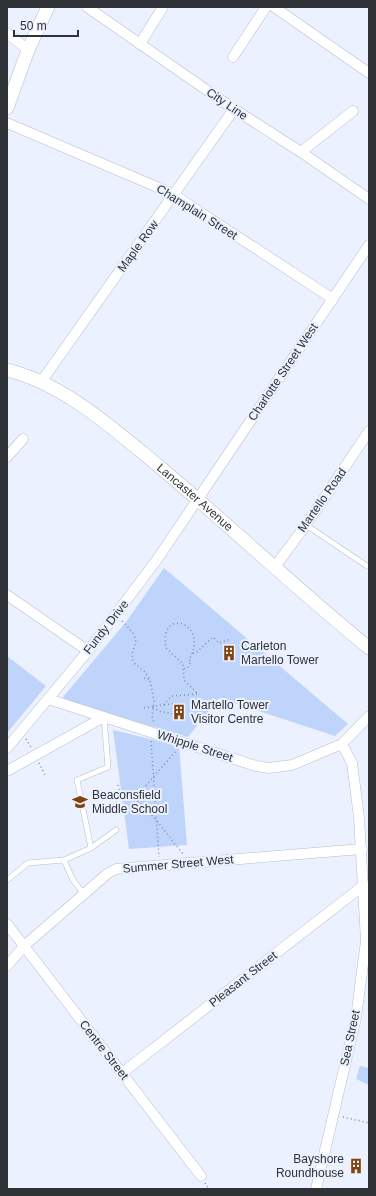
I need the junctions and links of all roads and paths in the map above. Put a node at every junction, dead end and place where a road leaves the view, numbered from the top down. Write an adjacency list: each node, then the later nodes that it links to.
1 (48, 7): 8 (street)
2 (87, 7): 7 (street, City Line)
3 (163, 7): 7 (street)
4 (266, 7): 9 (street)
5 (280, 8): 10 (street)
6 (7, 33): 8 (street)
7 (140, 44): 12 (street, City Line)
8 (28, 50): 11 (street)
9 (233, 57)
10 (368, 70)
11 (7, 108)
12 (234, 109): 15 (street, City Line); 16 (street, Maple Row)
13 (353, 111): 15 (street)
14 (7, 123): 16 (street, Champlain Street)
15 (301, 152): 17 (street, City Line)
16 (174, 195): 19 (street, Champlain Street); 21 (street, Maple Row)
17 (369, 199)
18 (369, 246): 19 (street, Charlotte Street West)
19 (333, 299): 25 (street, Charlotte Street West)
20 (7, 370): 21 (street, Lancaster Avenue)
21 (41, 382): 25 (street, Lancaster Avenue)
22 (369, 432): 26 (street, Martello Road)
23 (23, 439): 24 (street)
24 (7, 458)
25 (197, 498): 28 (street, Lancaster Avenue); 30 (street, Fundy Drive)
26 (306, 525): 27 (lane); 28 (street, Martello Road)
27 (367, 566)
28 (274, 568): 32 (street, Lancaster Avenue)
29 (7, 596): 33 (street)
30 (116, 615): 33 (street, Fundy Drive); 37 (path)
31 (231, 642): 34 (path)
32 (369, 648)
33 (88, 651): 38 (street, Fundy Drive)
34 (193, 653): 35 (path); 35 (path)
35 (183, 669): 40 (path)
36 (144, 678): 37 (path)
37 (150, 680): 41 (path)
38 (48, 699): 45 (street, Whipple Street); 49 (street, Fundy Drive)
39 (176, 703): 40 (path)
40 (163, 705): 41 (path)
41 (153, 707): 42 (path); 43 (path); 46 (path)
42 (144, 708)
43 (172, 714)
44 (369, 716): 48 (street)
45 (104, 717): 46 (street, Whipple Street); 50 (street); 58 (lane)
46 (154, 733): 47 (street, Whipple Street); 51 (path)
47 (184, 742): 48 (street, Whipple Street); 51 (path)
48 (342, 744): 54 (street, Sea Street)
49 (7, 748)
50 (7, 771)
51 (154, 776): 53 (path); 55 (path)
52 (118, 785): 53 (path)
53 (135, 798): 55 (path)
54 (359, 817): 56 (street); 59 (street, Sea Street)
55 (157, 821): 61 (path); 62 (path)
56 (369, 821)
57 (116, 830): 58 (lane)
58 (91, 848): 60 (lane)
59 (362, 849): 61 (street, Summer Street West); 64 (street, Sea Street)
60 (64, 860): 63 (lane); 65 (lane)
61 (190, 863): 62 (street, Summer Street West)
62 (160, 865): 65 (street, Summer Street West)
63 (7, 880)
64 (364, 885): 69 (street, Pleasant Street); 70 (street, Sea Street)
65 (84, 894): 67 (street, Summer Street West)
66 (7, 924): 67 (street, Centre Street)
67 (24, 946): 68 (street, Summer Street West); 69 (street, Centre Street)
68 (7, 966)
69 (122, 1073): 72 (street, Centre Street)
70 (333, 1115): 71 (path); 73 (street, Sea Street)
71 (369, 1122)
72 (201, 1176)
73 (316, 1189)

